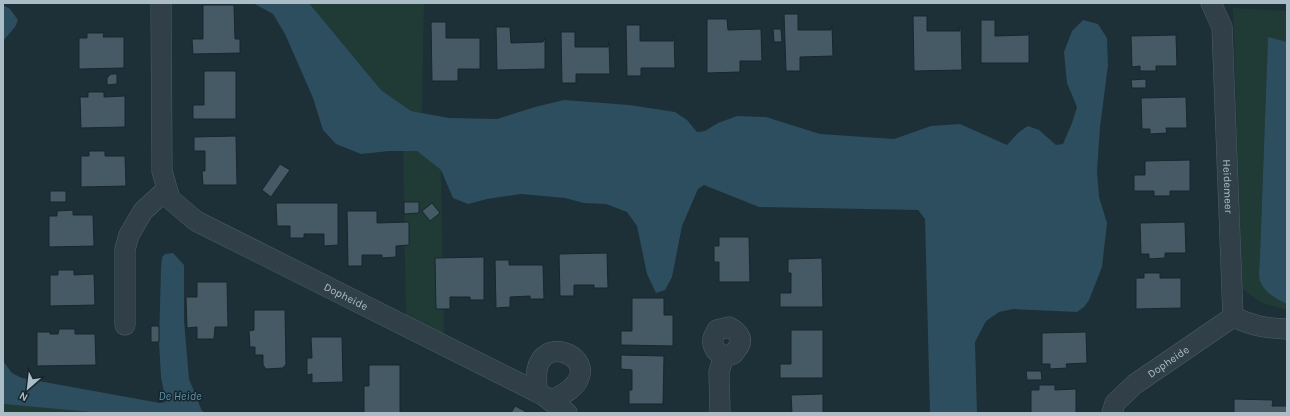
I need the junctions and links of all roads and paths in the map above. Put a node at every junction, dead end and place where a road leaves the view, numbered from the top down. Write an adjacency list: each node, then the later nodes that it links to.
1 (161, 3): 3 (street, Dopheide)
2 (1212, 3): 4 (street, Heidemeer)
3 (167, 189): 5 (street); 8 (street, Dopheide)
4 (1233, 317): 6 (street); 10 (street, Dopheide)
5 (125, 324)
6 (1287, 329)
7 (724, 356): 9 (street)
8 (552, 402)
9 (720, 413)
10 (1112, 413)

